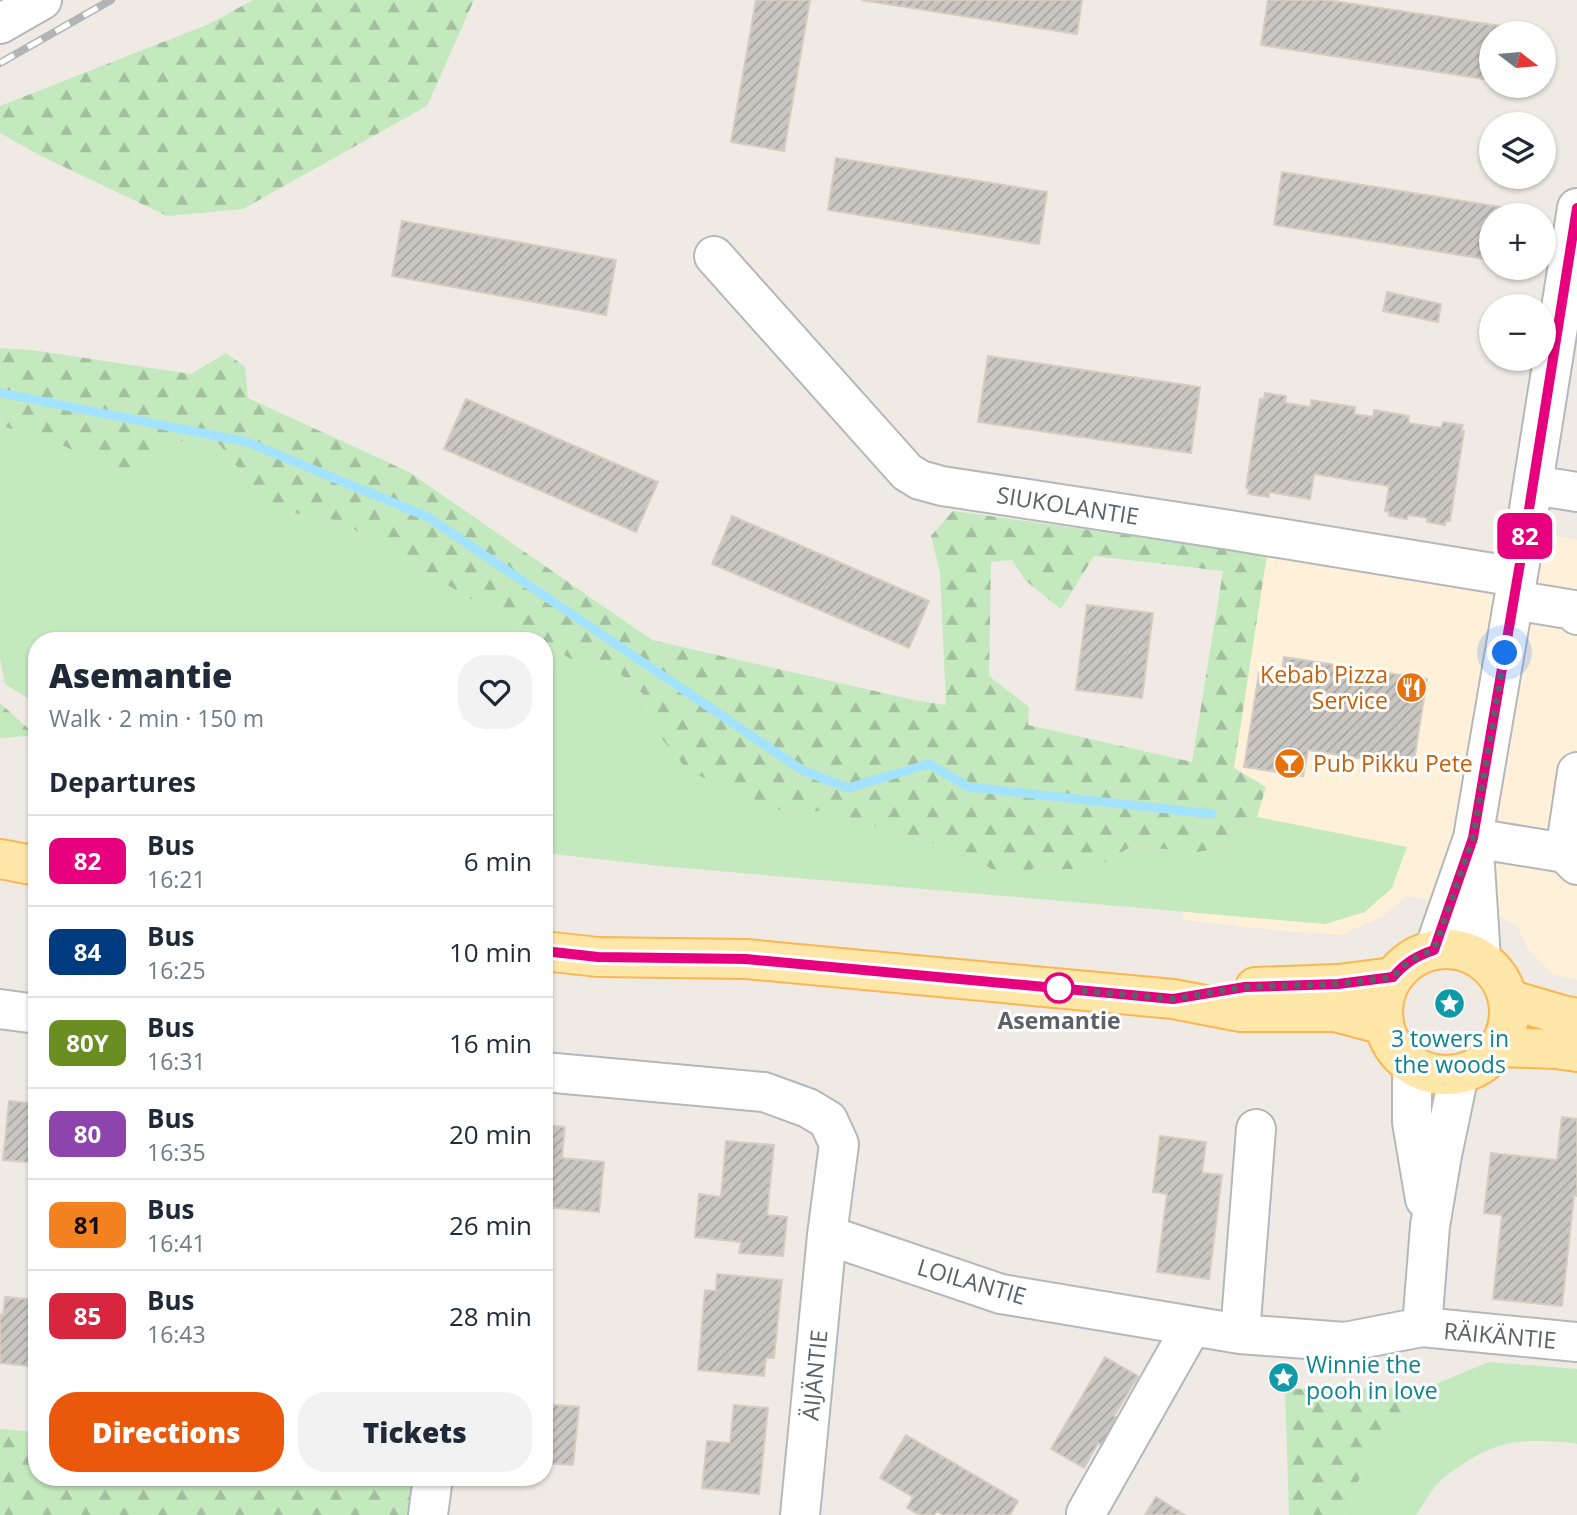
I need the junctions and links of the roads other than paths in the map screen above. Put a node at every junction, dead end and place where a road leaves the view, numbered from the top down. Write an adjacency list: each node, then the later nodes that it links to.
1 (42, 0): 2 (street)
2 (0, 24)
3 (1577, 208): 5 (street)
4 (714, 256): 7 (street, SIUKOLANTIE)
5 (1533, 485): 6 (street); 7 (street)
6 (1577, 492)
7 (1515, 589): 8 (street, SIUKOLANTIE); 10 (street)
8 (1576, 611)
9 (1577, 772): 12 (street)
10 (1473, 838): 12 (street); 15 (street); 18 (street)
11 (0, 859): 13 (main road)
12 (1571, 859)
13 (28, 864)
14 (553, 927): 17 (main road)
15 (1434, 950): 18 (main road); 19 (main road)
16 (553, 952): 17 (main road)
17 (746, 959): 20 (main road)
18 (1481, 959): 21 (main road)
19 (1393, 977): 20 (main road); 25 (main road)
20 (1173, 999): 25 (main road)
21 (1508, 999): 24 (main road); 26 (main road)
22 (0, 1009): 23 (street)
23 (28, 1013)
24 (1577, 1018)
25 (1384, 1025): 28 (main road)
26 (1500, 1047): 27 (main road); 30 (main road)
27 (1577, 1052)
28 (1412, 1065): 30 (main road); 32 (street)
29 (553, 1073): 33 (street)
30 (1459, 1074): 32 (street)
31 (1256, 1129): 36 (street)
32 (1430, 1226): 35 (street)
33 (827, 1235): 34 (street, LOILANTIE); 41 (street, ÄIJÄNTIE)
34 (1192, 1326): 36 (street, LOILANTIE); 39 (street)
35 (1422, 1327): 36 (street, LOILANTIE); 37 (street, RÄIKÄNTIE)
36 (1240, 1334)
37 (1577, 1342)
38 (432, 1486): 40 (street)
39 (1086, 1513)
40 (428, 1515)
41 (800, 1515)

